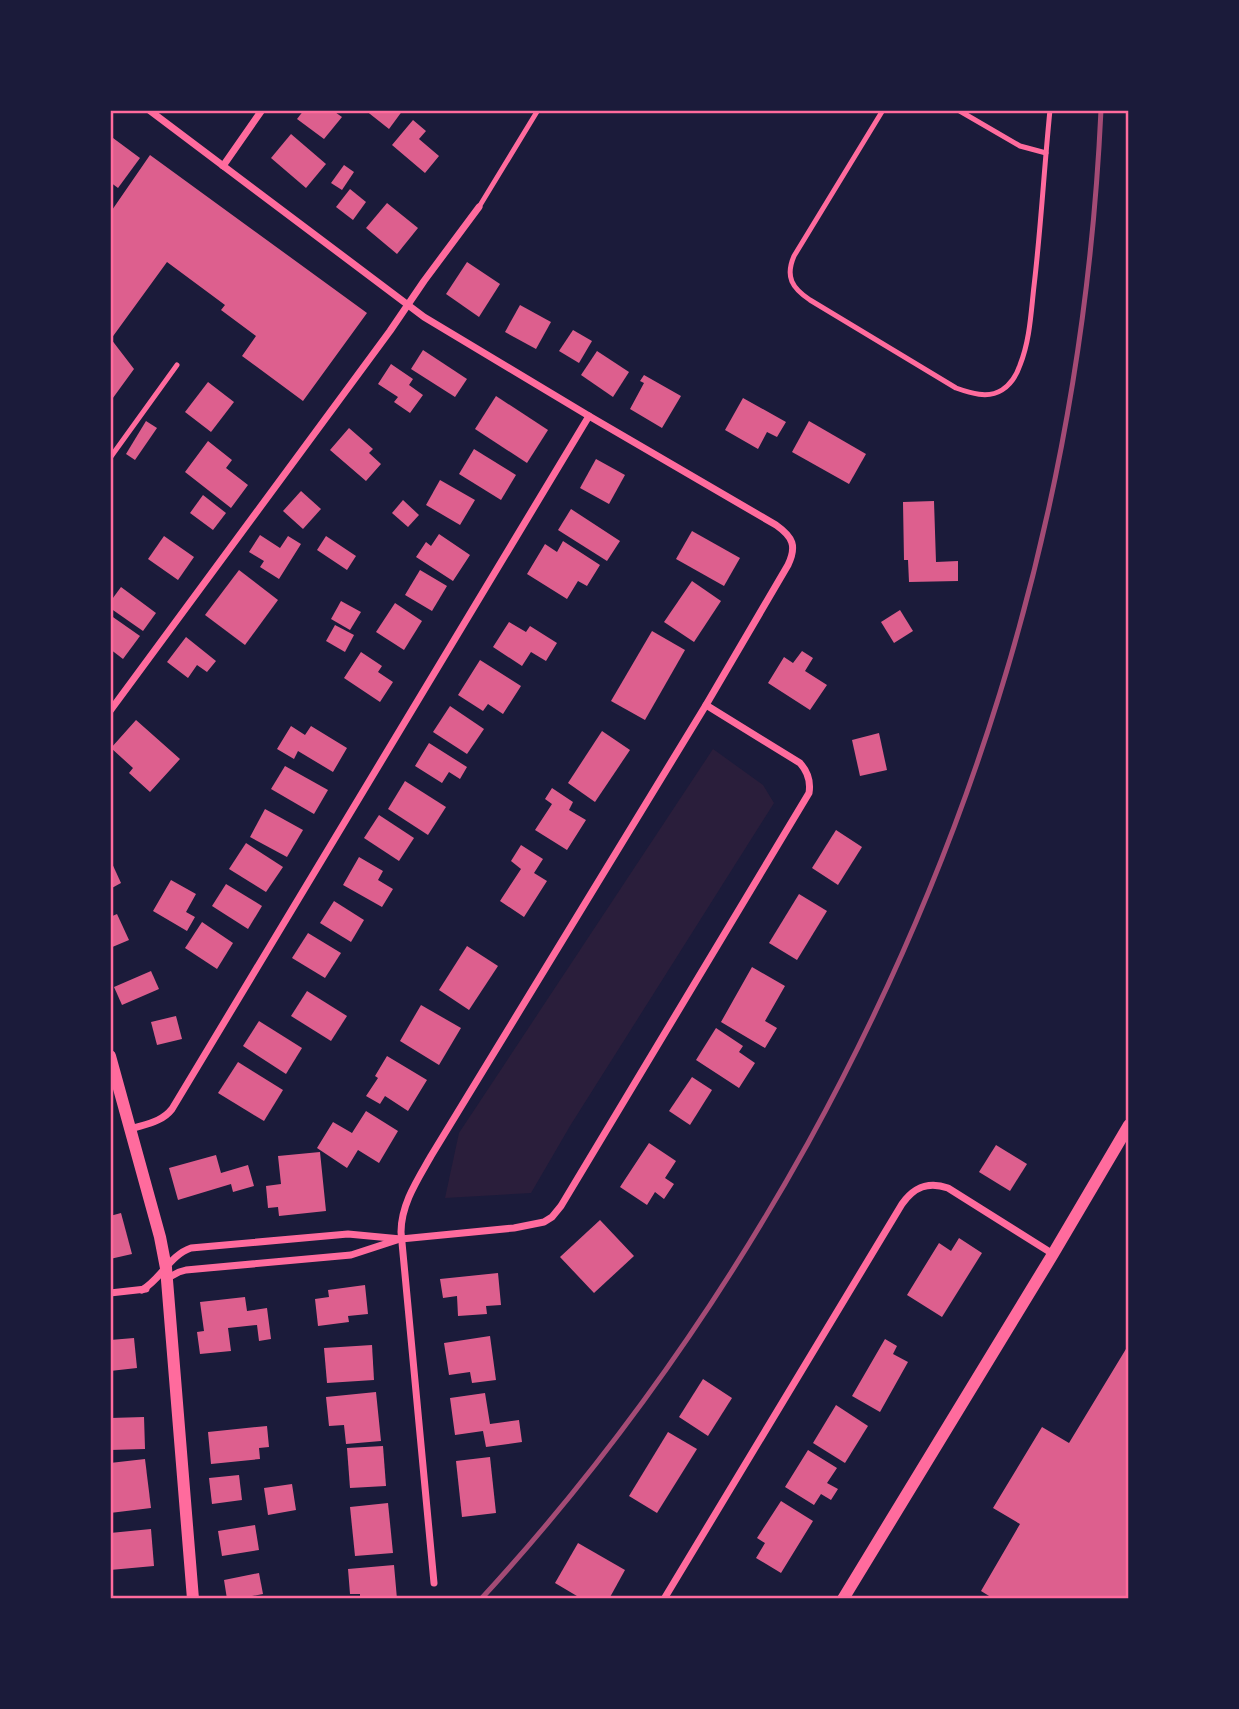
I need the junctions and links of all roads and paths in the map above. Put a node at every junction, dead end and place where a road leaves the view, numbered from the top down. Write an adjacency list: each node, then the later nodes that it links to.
1 (149, 110): 8 (street)
2 (262, 110): 8 (street)
3 (538, 110): 9 (lane)
4 (883, 110): 7 (lane)
5 (958, 110): 7 (lane)
6 (1050, 110): 7 (lane)
7 (1046, 153)
8 (223, 166): 10 (street)
9 (479, 207): 10 (street)
10 (408, 305): 12 (street); 15 (street)
11 (177, 365): 13 (lane)
12 (589, 416): 14 (street); 18 (street)
13 (110, 458)
14 (706, 705): 19 (street); 19 (street)
15 (110, 711)
16 (110, 1056): 18 (street)
17 (1129, 1125): 20 (street)
18 (131, 1129): 21 (street)
19 (401, 1239): 21 (street); 21 (street); 23 (street)
20 (1053, 1254): 25 (street); 26 (street)
21 (167, 1273): 22 (street); 24 (street)
22 (110, 1293)
23 (434, 1583)
24 (193, 1599)
25 (664, 1599)
26 (843, 1599)

